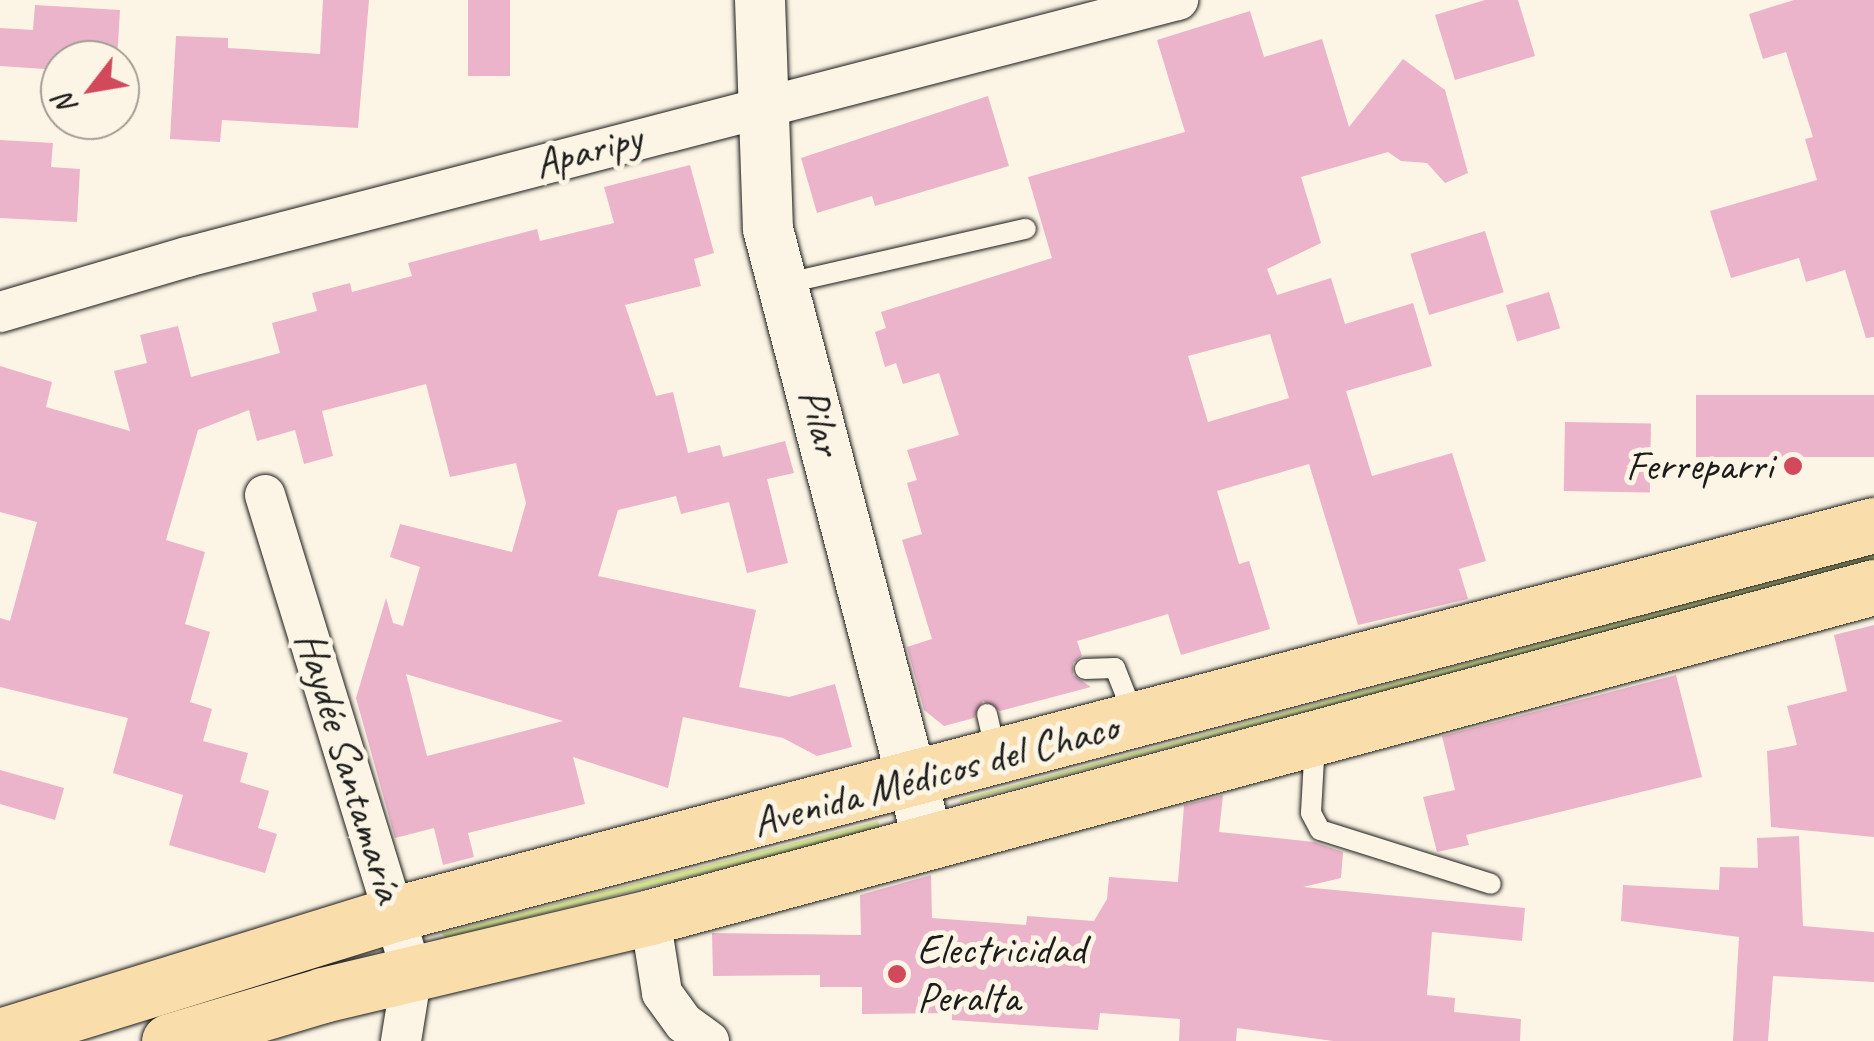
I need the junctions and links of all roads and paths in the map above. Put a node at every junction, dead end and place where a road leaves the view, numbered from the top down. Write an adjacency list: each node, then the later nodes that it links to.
1 (760, 0): 3 (street, Pilar)
2 (1178, 0): 3 (street, Aparipy)
3 (759, 106): 5 (street, Pilar); 6 (street, Aparipy)
4 (1026, 228): 5 (lane)
5 (782, 284): 13 (street, Pilar)
6 (0, 312)
7 (265, 494): 16 (street, Haydée Santamaría)
8 (1874, 525): 11 (main road, Avenida Médicos del Chaco)
9 (1874, 587): 12 (main road, Avenida Médicos del Chaco)
10 (1086, 669): 11 (lane)
11 (1137, 722): 13 (main road, Avenida Médicos del Chaco)
12 (1315, 734): 14 (main road, Avenida Médicos del Chaco); 15 (lane)
13 (917, 780): 14 (street, Pilar); 16 (main road, Avenida Médicos del Chaco)
14 (927, 837): 17 (main road, Avenida Médicos del Chaco)
15 (1490, 884)
16 (394, 914): 18 (street, Haydée Santamaría); 19 (main road, Avenida Médicos del Chaco)
17 (650, 917): 18 (main road, Avenida Médicos del Chaco); 22 (street)
18 (412, 973): 20 (main road, Avenida Médicos del Chaco); 21 (street, Haydée Santamaría)
19 (0, 1036)
20 (169, 1041)
21 (401, 1041)
22 (709, 1041)

